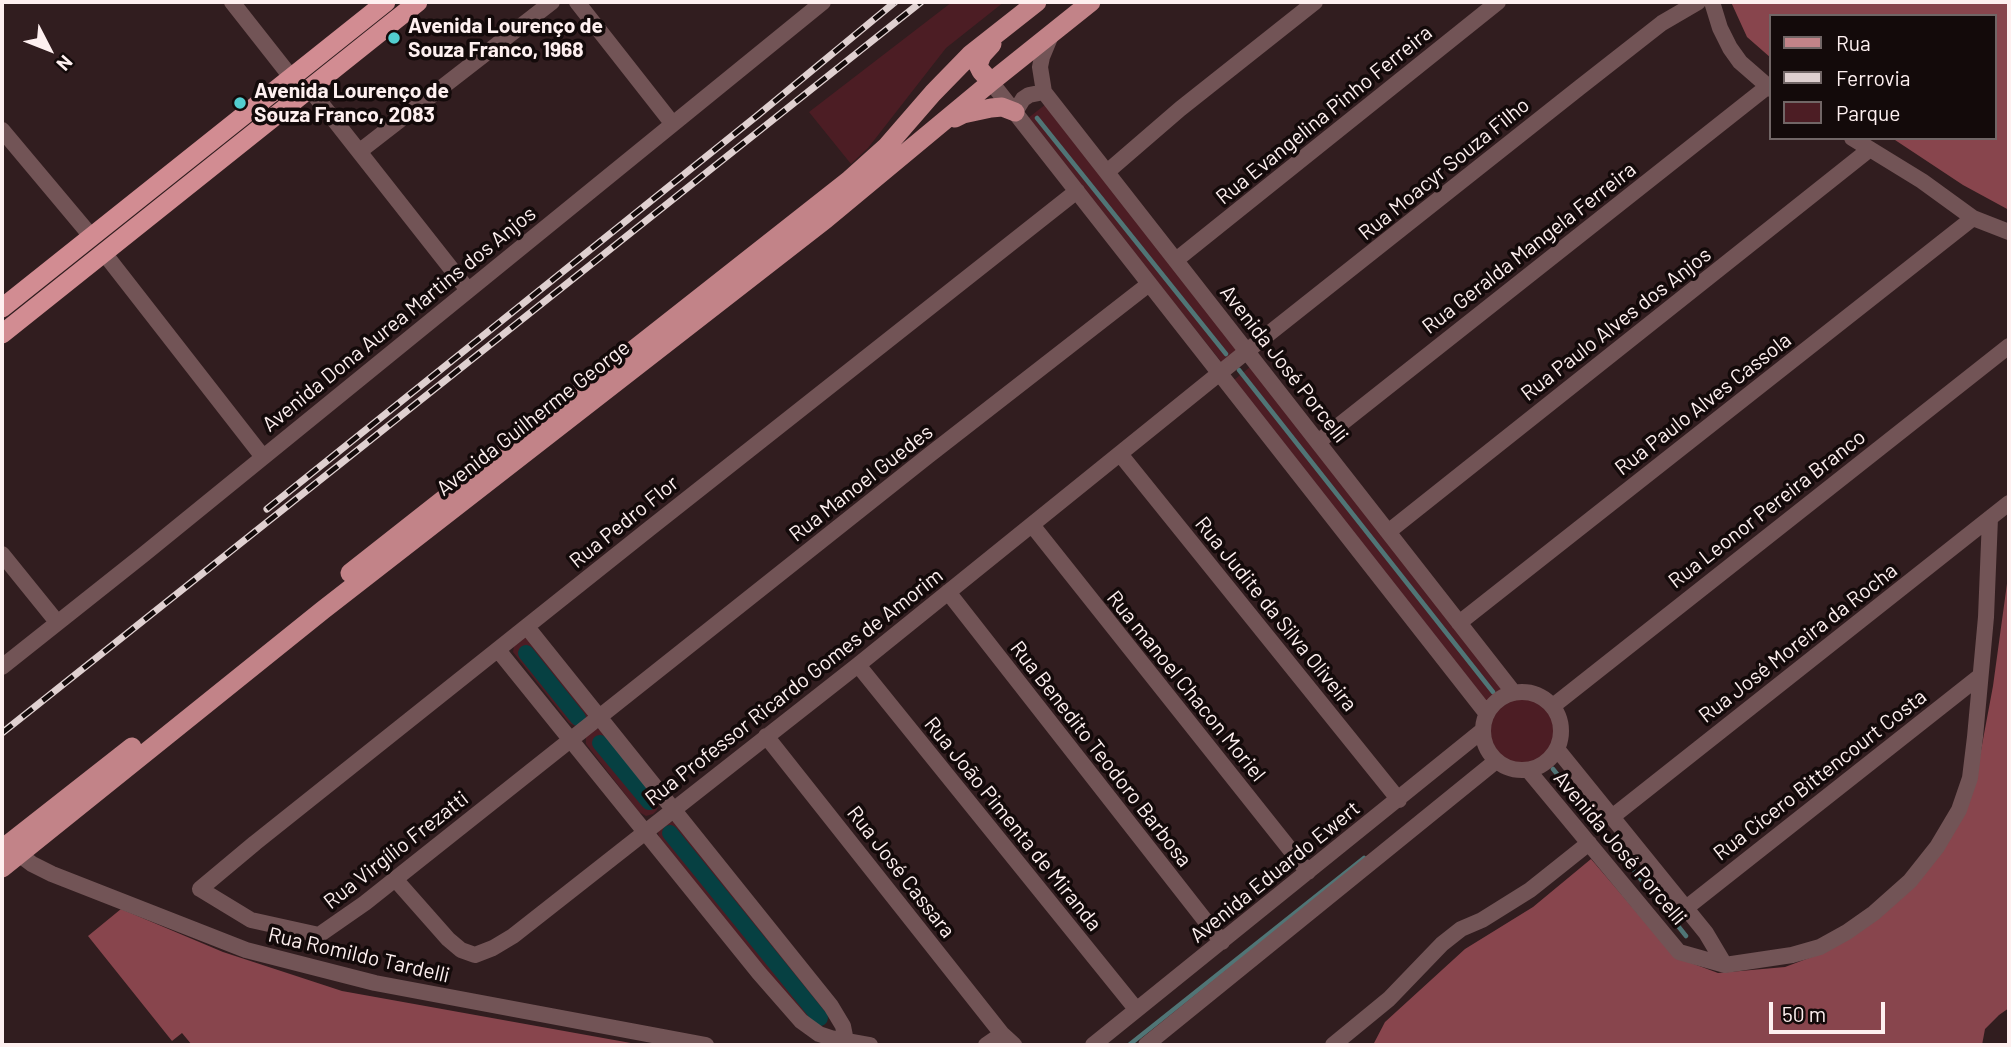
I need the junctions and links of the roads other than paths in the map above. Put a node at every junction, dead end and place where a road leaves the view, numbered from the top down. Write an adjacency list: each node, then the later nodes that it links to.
1 (232, 2): 14 (street)
2 (386, 2): 14 (highway)
3 (418, 2): 16 (highway)
4 (552, 2): 25 (street)
5 (577, 2): 20 (street)
6 (823, 2): 20 (street, Avenida Dona Aurea Martins dos Anjos)
7 (1091, 2): 13 (main road, Avenida Guilherme George)
8 (1315, 2): 26 (street)
9 (1498, 2): 32 (street, Rua Evangelina Pinho Ferreira)
10 (1698, 2): 38 (street, Rua Moacyr Souza Filho)
11 (1712, 2): 17 (street)
12 (1033, 4): 15 (main road); 70 (main road, Avenida Guilherme George)
13 (1052, 33): 15 (main road, Avenida Guilherme George); 18 (street)
14 (291, 77): 30 (highway)
15 (991, 82): 19 (street); 21 (main road, Avenida Guilherme George)
16 (309, 88): 25 (street); 31 (highway)
17 (1769, 88): 40 (street, Rua Geralda Mangela Ferreira)
18 (1044, 92): 19 (street); 26 (street, Avenida José Porcelli)
19 (1015, 112): 21 (main road); 27 (street)
20 (672, 123): 34 (street, Avenida Dona Aurea Martins dos Anjos)
21 (941, 125): 70 (main road, Avenida Guilherme George)
22 (2, 130): 30 (street)
23 (1855, 140): 24 (street)
24 (1870, 149): 28 (street); 46 (street, Rua Paulo Alves dos Anjos)
25 (360, 151): 34 (street)
26 (1107, 172): 32 (street, Avenida José Porcelli)
27 (1077, 191): 33 (street); 51 (street, Rua Pedro Flor)
28 (1973, 218): 29 (street); 50 (street, Rua Paulo Alves Cassola)
29 (2009, 232)
30 (91, 236): 35 (highway)
31 (104, 253): 36 (highway); 42 (street)
32 (1176, 260): 38 (street, Avenida José Porcelli)
33 (1149, 284): 39 (street); 58 (street, Rua Manoel Guedes)
34 (468, 290): 42 (street, Avenida Dona Aurea Martins dos Anjos)
35 (2, 308)
36 (2, 334)
37 (2009, 346): 57 (street, Rua Leonor Pereira Branco)
38 (1247, 351): 39 (street, Rua Moacyr Souza Filho); 40 (street, Avenida José Porcelli)
39 (1220, 374): 41 (street, Rua Professor Ricardo Gomes de Amorim); 59 (street)
40 (1318, 442): 46 (street, Avenida José Porcelli)
41 (1120, 454): 45 (street, Rua Professor Ricardo Gomes de Amorim); 65 (street, Rua Judite da Silva Oliveira)
42 (263, 457): 49 (street, Avenida Dona Aurea Martins dos Anjos)
43 (2009, 503): 44 (street, Rua José Moreira da Rocha)
44 (1990, 518): 55 (street); 67 (street, Rua José Moreira da Rocha)
45 (1032, 525): 48 (street, Rua Professor Ricardo Gomes de Amorim); 72 (street, Rua manoel Chacon Moriel)
46 (1388, 532): 50 (street, Avenida José Porcelli)
47 (2, 554): 49 (street)
48 (948, 592): 53 (street, Rua Professor Ricardo Gomes de Amorim); 77 (street, Rua Benedito Teodoro Barbosa)
49 (57, 622): 54 (street, Avenida Dona Aurea Martins dos Anjos)
50 (1459, 623): 56 (street, Avenida José Porcelli)
51 (527, 627): 52 (street, Rua Pedro Flor); 58 (street)
52 (498, 650): 61 (street); 74 (street, Rua Pedro Flor)
53 (858, 665): 60 (street, Rua Professor Ricardo Gomes de Amorim); 80 (street, Rua João Pimenta de Miranda)
54 (2, 667)
55 (1980, 676): 75 (street, Rua Cícero Bittencourt Costa); 79 (street)
56 (1514, 693): 57 (street); 59 (street)
57 (1553, 706): 62 (street)
58 (599, 717): 61 (street, Rua Virgílio Frezatti); 66 (street)
59 (1485, 722): 63 (street); 65 (street, Avenida Eduardo Ewert)
60 (766, 736): 66 (street, Rua Professor Ricardo Gomes de Amorim); 81 (street, Rua José Cassara)
61 (572, 739): 68 (street); 73 (street, Rua Virgílio Frezatti)
62 (1557, 749): 64 (street); 67 (street, Avenida José Porcelli)
63 (1496, 761): 64 (street); 87 (street)
64 (1528, 770): 69 (street, Avenida José Porcelli)
65 (1399, 800): 72 (street, Avenida Eduardo Ewert)
66 (673, 810): 68 (street, Rua Professor Ricardo Gomes de Amorim); 82 (street)
67 (1612, 817): 75 (street, Avenida José Porcelli)
68 (645, 832): 73 (street, Rua Professor Ricardo Gomes de Amorim); 82 (street)
69 (1588, 843): 78 (street, Avenida José Porcelli); 88 (street)
70 (9, 849): 71 (main road, Avenida Guilherme George); 83 (street, Rua Romildo Tardelli)
71 (2, 868)
72 (1308, 872): 77 (street, Avenida Eduardo Ewert)
73 (395, 879): 74 (street, Rua Virgílio Frezatti)
74 (200, 889)
75 (1686, 908): 76 (street, Avenida José Porcelli)
76 (1706, 933): 78 (street, Avenida José Porcelli); 79 (street, Avenida José Porcelli)
77 (1222, 942): 80 (street, Avenida Eduardo Ewert)
78 (1679, 952): 79 (street, Avenida José Porcelli)
79 (1725, 965)
80 (1136, 1009): 86 (street, Avenida Eduardo Ewert)
81 (1008, 1039): 85 (street)
82 (846, 1041): 84 (street)
83 (706, 1045)
84 (870, 1045)
85 (986, 1045)
86 (1093, 1045)
87 (1146, 1045)
88 (1334, 1045)

